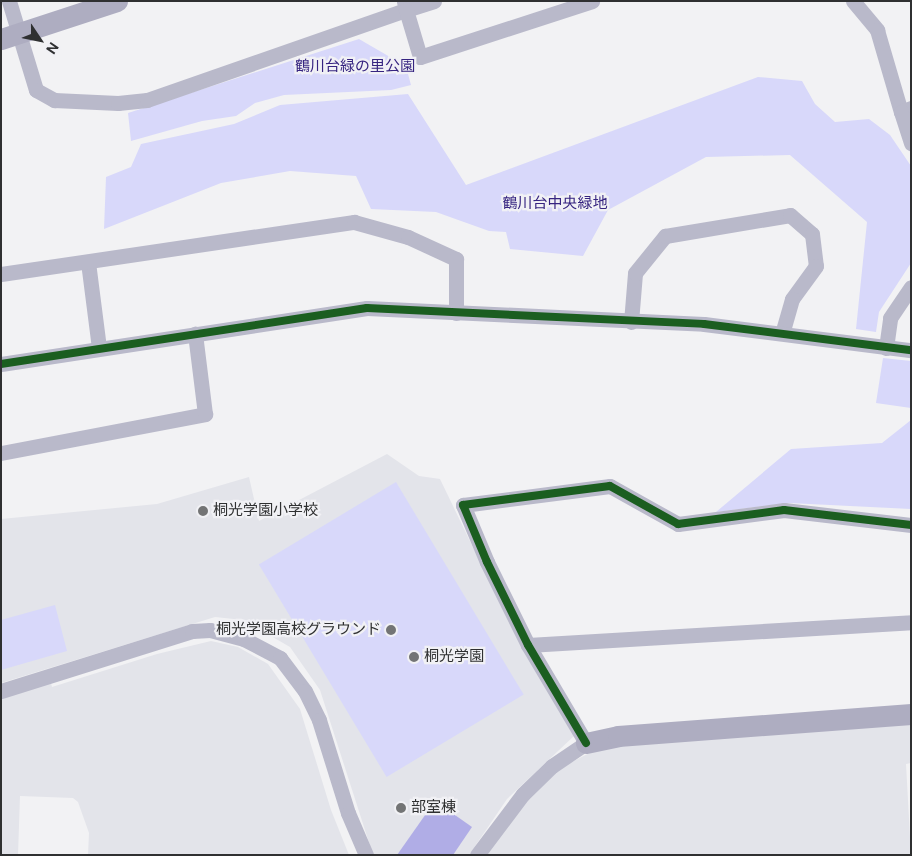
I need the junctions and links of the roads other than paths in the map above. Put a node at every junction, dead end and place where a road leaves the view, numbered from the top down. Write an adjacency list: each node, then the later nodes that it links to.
1 (8, 1): 7 (street)
2 (118, 1): 7 (street)
3 (434, 1): 6 (street)
4 (592, 1): 6 (street)
5 (853, 1): 8 (street)
6 (405, 6): 7 (street)
7 (10, 36)
8 (906, 110): 9 (street)
9 (911, 143)
10 (88, 262): 11 (street); 13 (street); 17 (street)
11 (1, 274)
12 (911, 287): 18 (street)
13 (456, 313): 14 (street); 16 (street)
14 (631, 322): 15 (street); 15 (street)
15 (782, 333): 18 (street)
16 (195, 334): 17 (street); 21 (street)
17 (99, 348): 20 (street)
18 (886, 348): 19 (street)
19 (911, 350)
20 (1, 364)
21 (1, 453)
22 (911, 524): 24 (street)
23 (911, 622): 24 (street)
24 (528, 645): 27 (street)
25 (1, 691): 28 (street)
26 (911, 714): 27 (street)
27 (586, 743): 29 (street)
28 (366, 855)
29 (478, 855)

